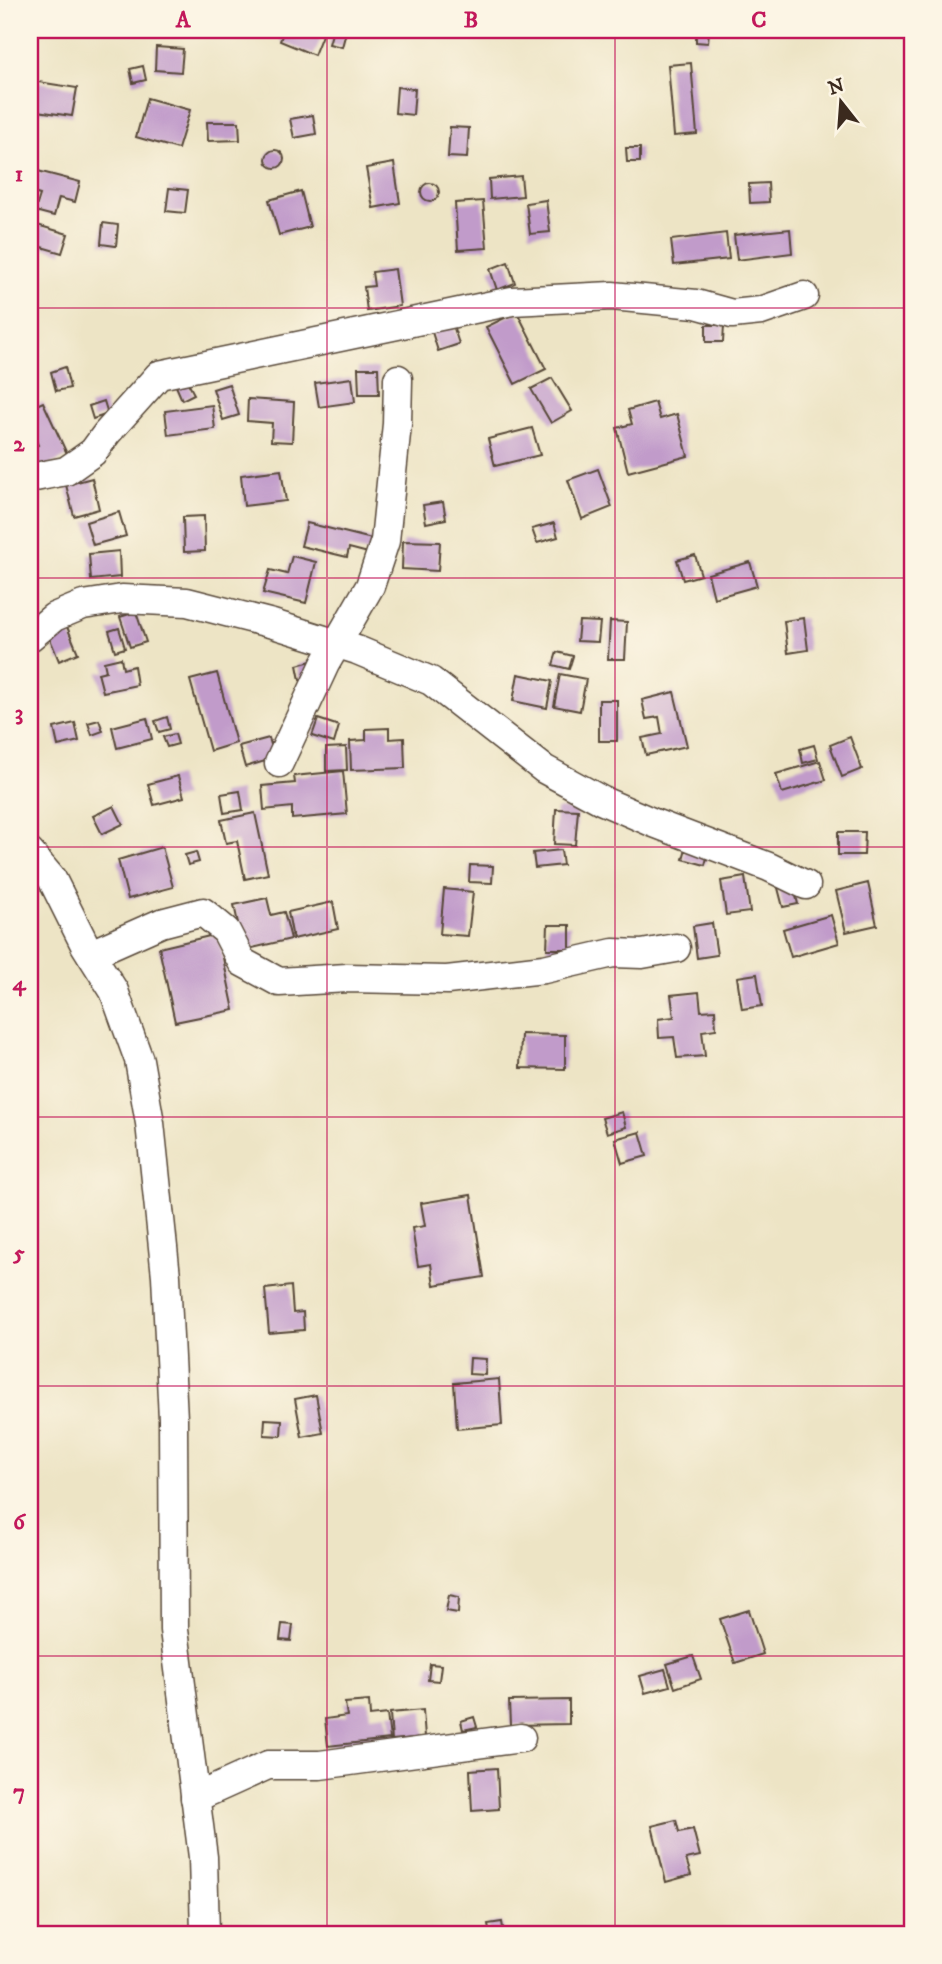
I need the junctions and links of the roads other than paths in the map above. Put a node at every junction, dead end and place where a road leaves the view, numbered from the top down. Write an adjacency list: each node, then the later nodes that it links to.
1 (804, 296): 3 (street)
2 (398, 379): 5 (street)
3 (30, 475)
4 (30, 637): 5 (street)
5 (337, 644): 6 (street); 8 (street)
6 (279, 763)
7 (30, 853): 10 (street)
8 (806, 885)
9 (676, 948): 10 (street)
10 (91, 954): 12 (street)
11 (520, 1738): 12 (street)
12 (195, 1798): 13 (street)
13 (205, 1934)

